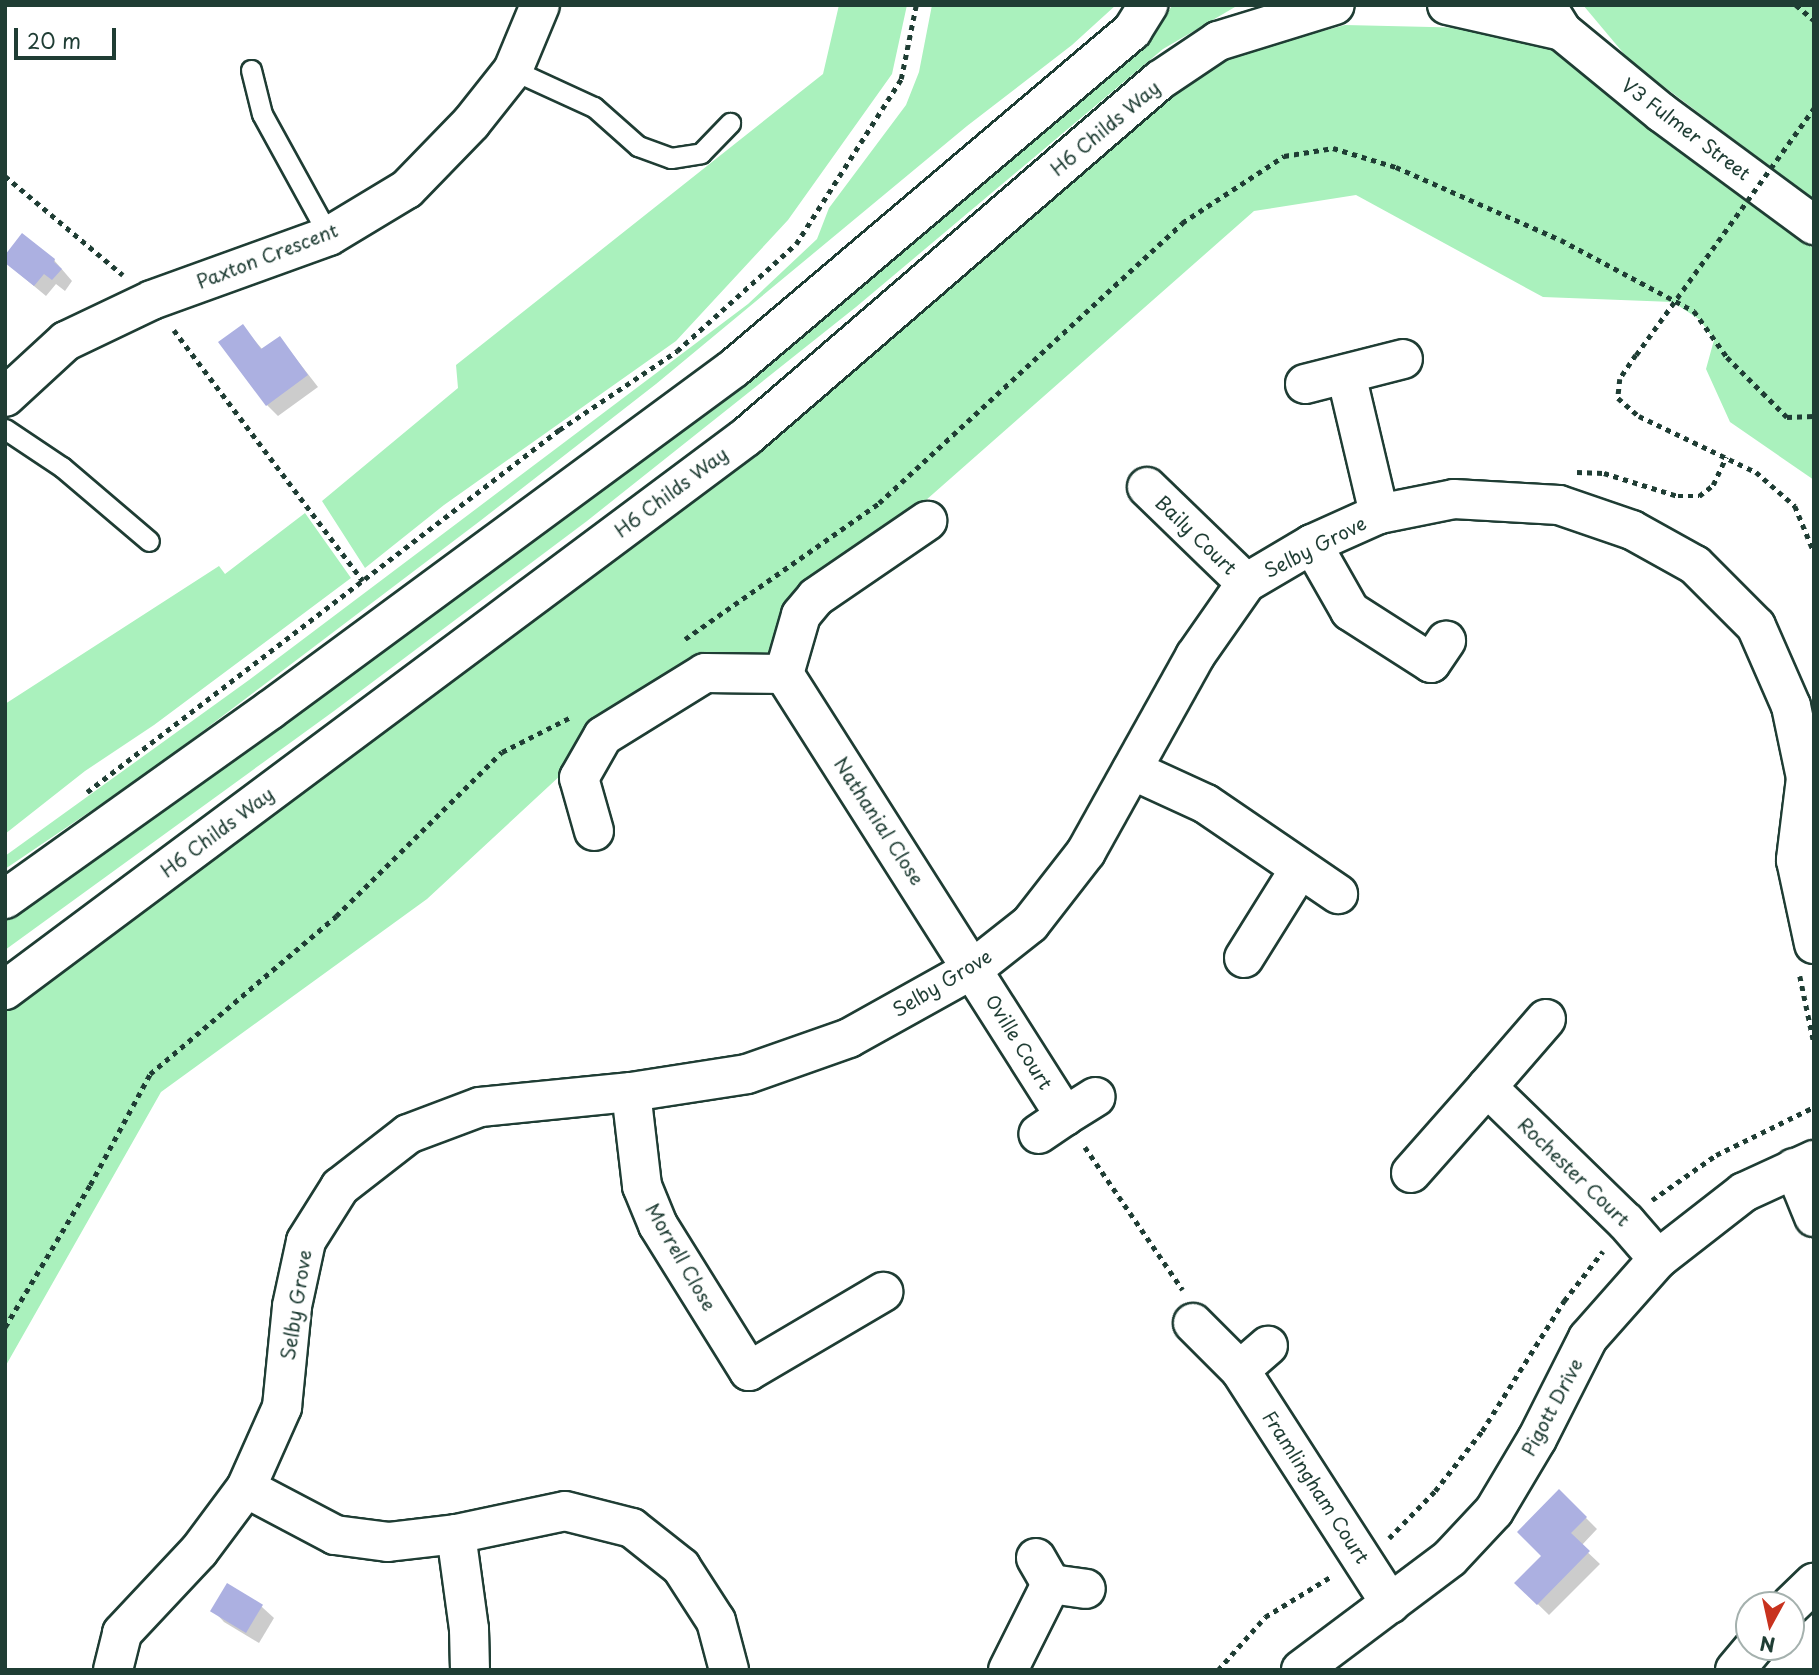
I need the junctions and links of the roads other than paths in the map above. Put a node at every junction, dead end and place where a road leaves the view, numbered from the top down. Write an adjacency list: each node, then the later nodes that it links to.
1 (540, 5): 7 (street, Paxton Crescent)
2 (1148, 5): 28 (street)
3 (1335, 5): 32 (street, H6 Childs Way)
4 (1447, 5): 5 (street, V3 Fulmer Street)
5 (1554, 18): 9 (street, V3 Fulmer Street)
6 (251, 69): 10 (lane)
7 (513, 70): 8 (lane); 10 (street, Paxton Crescent)
8 (730, 122)
9 (1814, 225)
10 (329, 236): 14 (street, Paxton Crescent)
11 (1403, 359): 12 (street)
12 (1346, 373): 13 (street); 17 (street)
13 (1305, 384)
14 (5, 397)
15 (5, 429): 19 (lane)
16 (1147, 488): 21 (street, Baily Court)
17 (1379, 514): 20 (street, Selby Grove); 29 (street, Selby Grove)
18 (927, 521): 23 (street)
19 (149, 541)
20 (1312, 544): 21 (street, Selby Grove); 22 (street)
21 (1246, 583): 24 (street, Selby Grove)
22 (1446, 641)
23 (784, 674): 25 (street); 31 (street, Nathanial Close)
24 (1132, 770): 26 (street); 31 (street, Selby Grove)
25 (594, 831)
26 (1299, 870): 27 (street); 30 (street)
27 (1338, 894)
28 (5, 899)
29 (1812, 941)
30 (1244, 958)
31 (973, 969): 35 (street, Selby Grove); 36 (street, Oville Court)
32 (5, 990)
33 (1546, 1019): 34 (street)
34 (1487, 1087): 38 (street); 40 (street, Rochester Court)
35 (631, 1093): 41 (street, Morrell Close); 43 (street, Selby Grove)
36 (1066, 1116)
37 (1804, 1164): 39 (street); 40 (street, Pigott Drive)
38 (1411, 1173)
39 (1814, 1217)
40 (1658, 1259): 46 (street, Pigott Drive)
41 (883, 1292)
42 (1193, 1323): 46 (street, Framlingham Court)
43 (246, 1488): 44 (street); 47 (street, Selby Grove)
44 (456, 1534): 48 (street); 49 (street)
45 (1058, 1577): 50 (street)
46 (1391, 1604): 51 (street, Pigott Drive)
47 (114, 1670)
48 (470, 1670)
49 (729, 1670)
50 (1008, 1670)
51 (1301, 1670)

